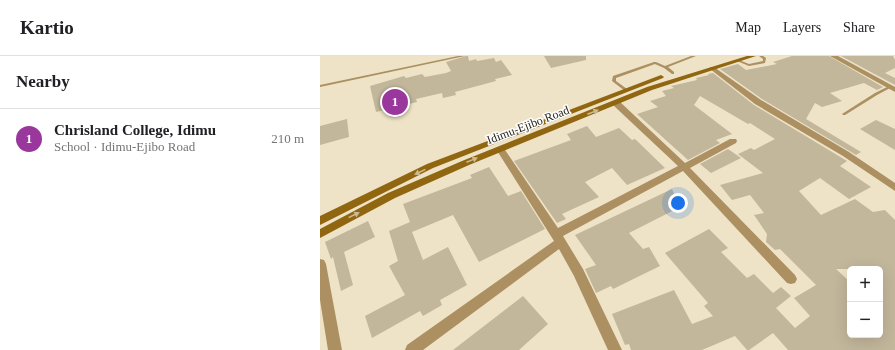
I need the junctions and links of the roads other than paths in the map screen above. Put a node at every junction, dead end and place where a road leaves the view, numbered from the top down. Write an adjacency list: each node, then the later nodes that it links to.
1 (463, 56): 10 (lane)
2 (694, 56): 7 (lane)
3 (753, 56): 6 (main road, Idimu-Ejibo Road)
4 (761, 56): 6 (lane)
5 (833, 56): 11 (street)
6 (735, 58): 8 (main road, Idimu-Ejibo Road); 9 (main road, Idimu-Ejibo Road)
7 (665, 67): 9 (lane); 12 (lane)
8 (712, 68): 13 (main road, Idimu-Ejibo Road); 18 (street)
9 (673, 73): 12 (main road, Idimu-Ejibo Road)
10 (320, 86)
11 (892, 88): 14 (lane)
12 (626, 90): 19 (main road, Idimu-Ejibo Road, one-way to 19)
13 (616, 103): 16 (main road, Idimu-Ejibo Road, one-way to 13); 17 (street)
14 (844, 114)
15 (732, 141): 17 (street)
16 (500, 149): 20 (main road, Idimu-Ejibo Road, one-way to 16); 21 (street)
17 (683, 166): 21 (street); 23 (street)
18 (895, 188)
19 (320, 221)
20 (320, 234)
21 (559, 238): 25 (street); 26 (street)
22 (320, 264): 24 (street)
23 (791, 279)
24 (335, 350)
25 (412, 350)
26 (615, 350)

